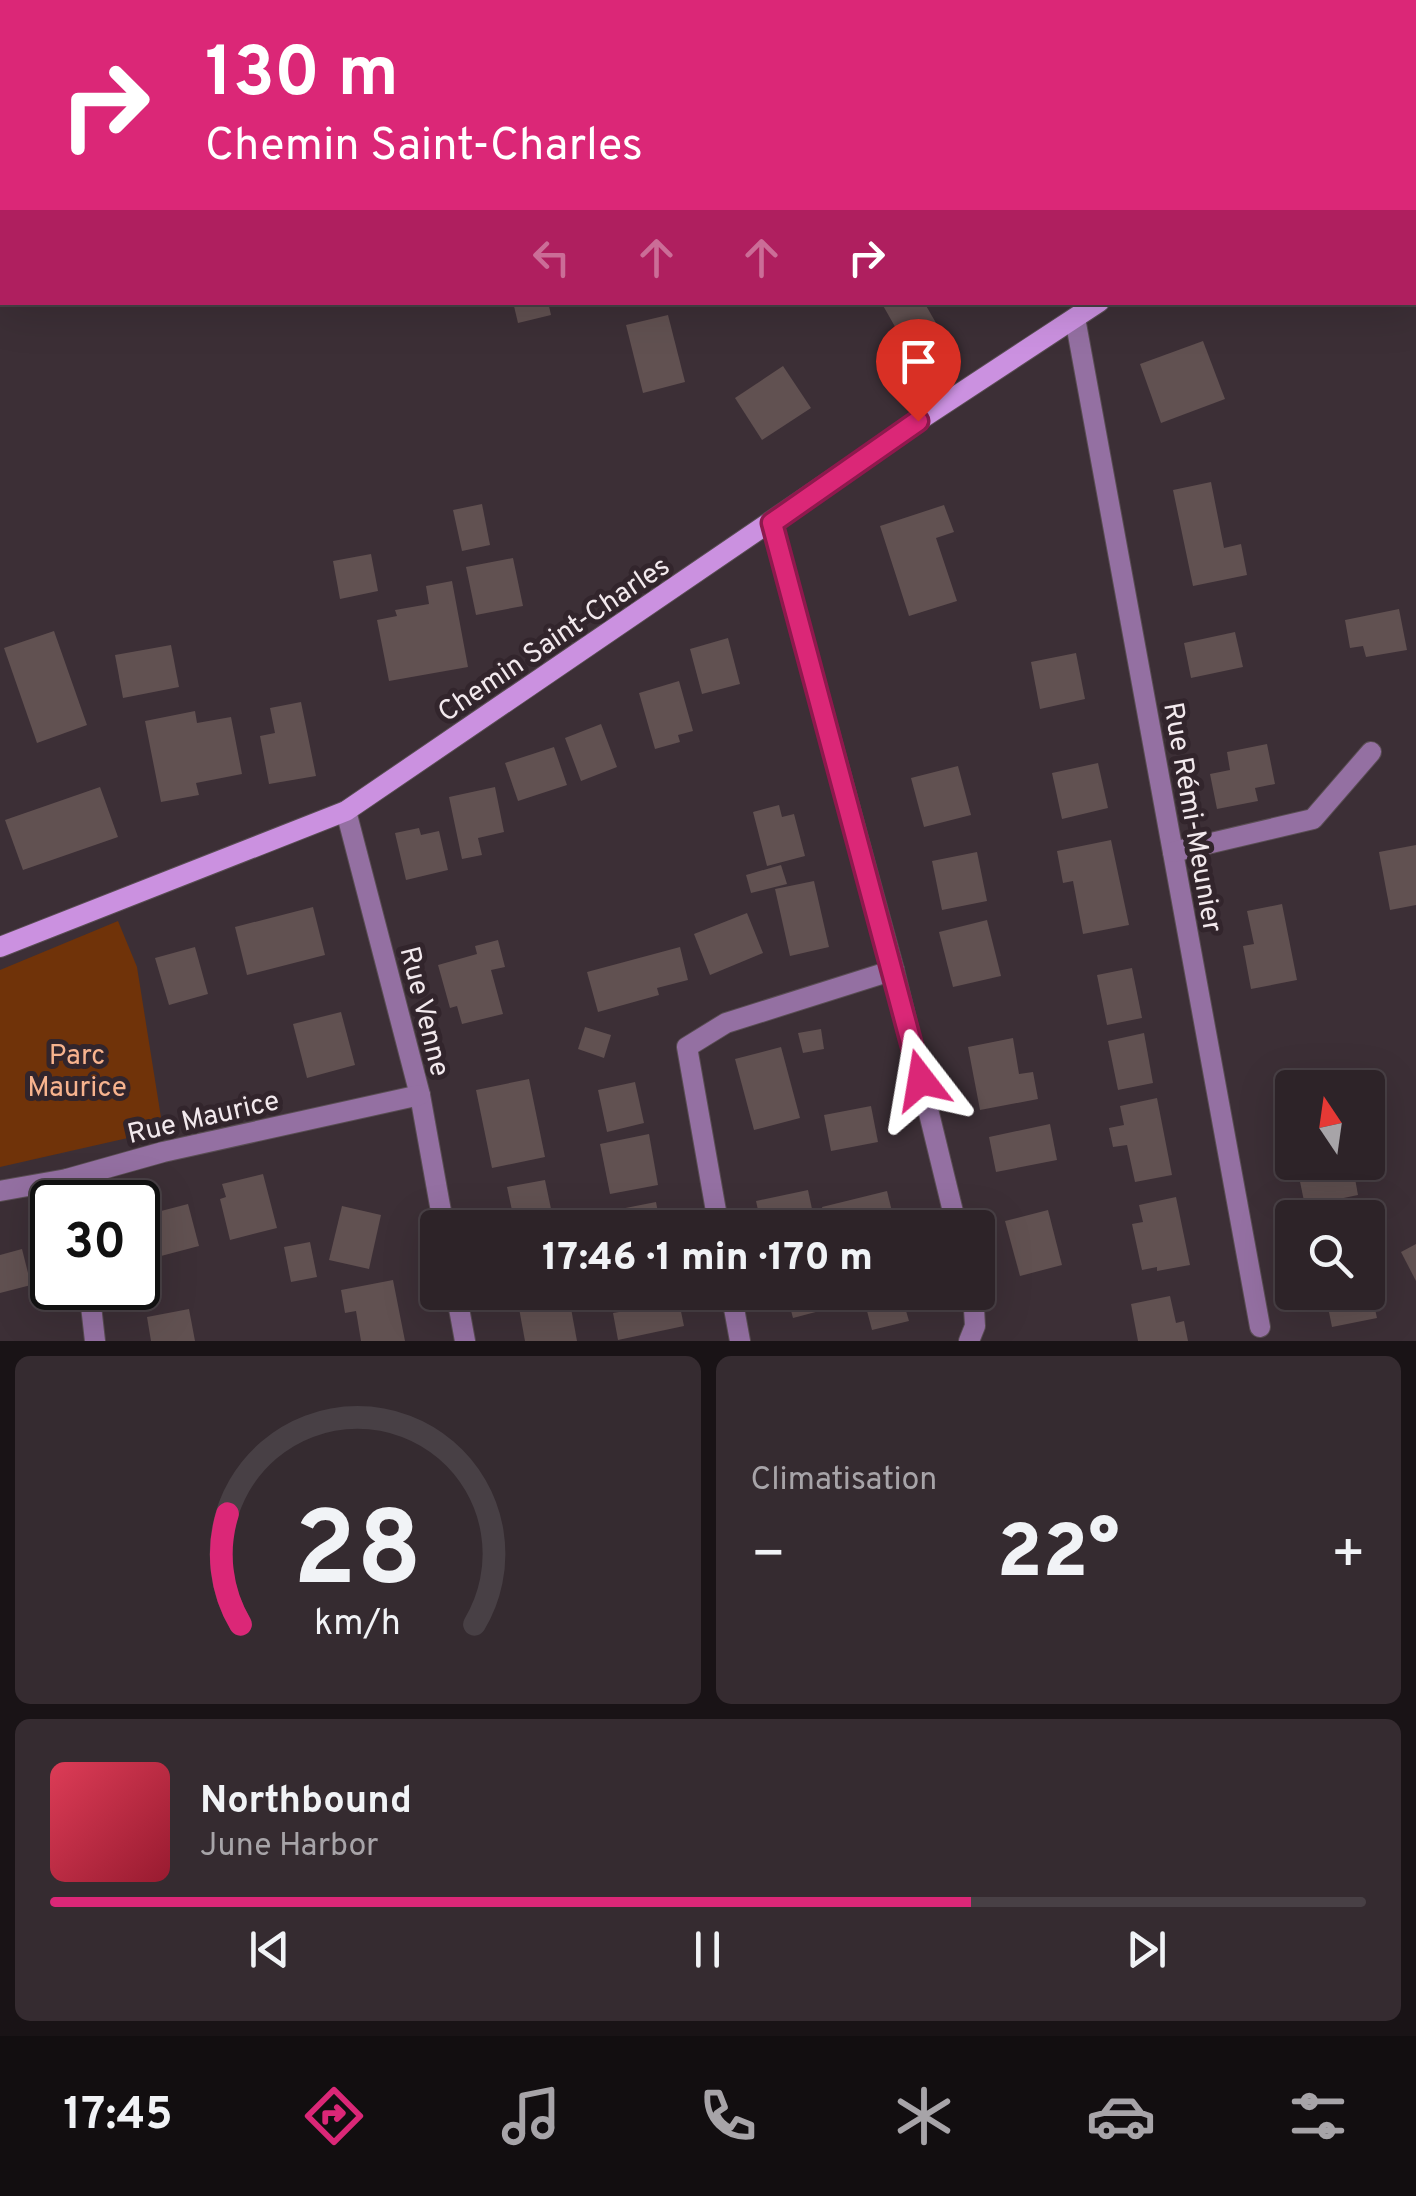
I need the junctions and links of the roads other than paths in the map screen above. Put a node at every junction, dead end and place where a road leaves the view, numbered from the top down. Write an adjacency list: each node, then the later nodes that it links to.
1 (1094, 305): 2 (main road, Chemin Saint-Charles)
2 (1075, 318): 3 (main road, Chemin Saint-Charles); 6 (street, Rue Rémi-Meunier)
3 (772, 523): 5 (main road, Chemin Saint-Charles); 8 (street)
4 (1371, 752): 6 (street)
5 (346, 811): 7 (main road, Chemin Saint-Charles); 9 (street, Rue Venne)
6 (1173, 852): 19 (street, Rue Rémi-Meunier)
7 (0, 946)
8 (894, 970): 13 (street); 14 (street)
9 (420, 1095): 10 (street, Rue Maurice); 12 (street, Rue Venne)
10 (67, 1178): 11 (street, Rue Maurice)
11 (0, 1191)
12 (441, 1210)
13 (717, 1210)
14 (953, 1210)
15 (91, 1310): 20 (street)
16 (460, 1310): 21 (street)
17 (734, 1310): 22 (street)
18 (974, 1310): 23 (street)
19 (1260, 1327)
20 (95, 1341)
21 (466, 1341)
22 (740, 1341)
23 (969, 1341)

